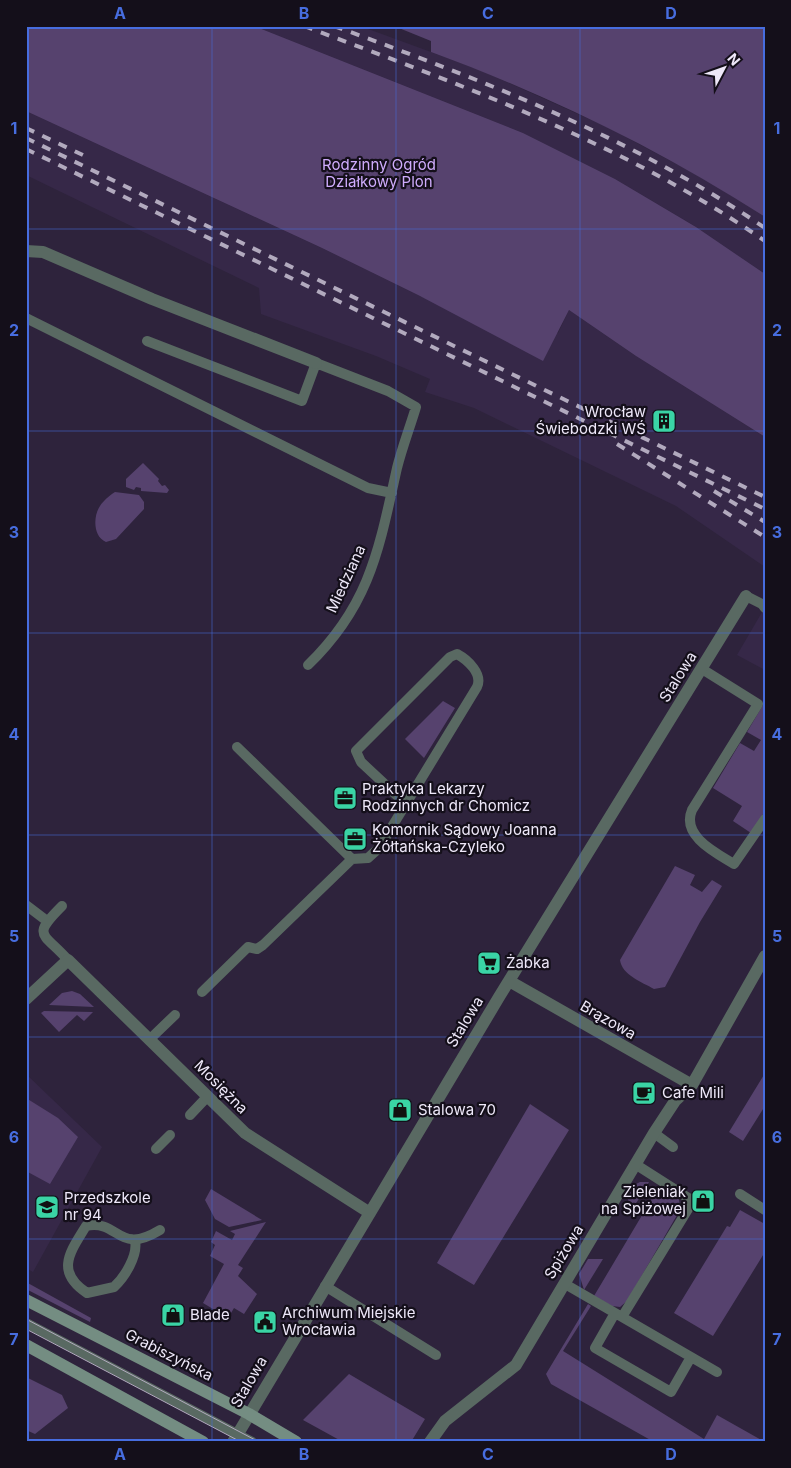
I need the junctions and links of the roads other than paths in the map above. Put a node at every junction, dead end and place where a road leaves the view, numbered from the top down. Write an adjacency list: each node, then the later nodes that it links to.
1 (26, 251): 4 (street)
2 (26, 318): 5 (lane)
3 (147, 341): 4 (lane)
4 (316, 364): 5 (lane, Miedziana)
5 (392, 493): 8 (lane, Miedziana)
6 (746, 596): 7 (lane); 9 (street, Stalowa)
7 (765, 608)
8 (308, 665)
9 (702, 668): 12 (lane); 19 (street, Stalowa)
10 (237, 747): 13 (lane)
11 (406, 804): 11 (lane); 13 (lane)
12 (765, 819)
13 (352, 859): 20 (lane)
14 (26, 905): 16 (lane)
15 (62, 906): 16 (lane)
16 (47, 921): 18 (lane)
17 (765, 956): 24 (street, Spiżowa)
18 (68, 960): 21 (street); 23 (street, Mosiężna)
19 (509, 981): 24 (street, Brązowa); 34 (street, Stalowa)
20 (202, 992)
21 (26, 999)
22 (175, 1014): 23 (lane)
23 (150, 1039): 25 (street, Mosiężna)
24 (692, 1085): 27 (street, Spiżowa)
25 (207, 1097): 26 (lane); 34 (street, Mosiężna)
26 (190, 1115)
27 (654, 1133): 29 (lane); 31 (street, Spiżowa)
28 (170, 1134): 30 (lane)
29 (673, 1147)
30 (156, 1149)
31 (635, 1164): 37 (street, Spiżowa); 40 (lane)
32 (740, 1194): 33 (lane)
33 (765, 1210)
34 (370, 1213): 38 (street, Stalowa)
35 (160, 1230): 36 (lane)
36 (134, 1241): 36 (lane)
37 (565, 1284): 40 (lane); 51 (street, Spiżowa)
38 (326, 1286): 43 (lane); 46 (street, Stalowa)
39 (26, 1300): 46 (main road, Grabiszyńska)
40 (619, 1315): 44 (lane); 44 (lane)
41 (26, 1323): 47 (lane)
42 (26, 1345): 48 (main road)
43 (436, 1355)
44 (691, 1357): 45 (lane)
45 (717, 1372)
46 (249, 1414): 47 (street, Stalowa); 50 (main road, Grabiszyńska)
47 (236, 1438): 49 (lane)
48 (202, 1442)
49 (252, 1442)
50 (296, 1442)
51 (430, 1442)

